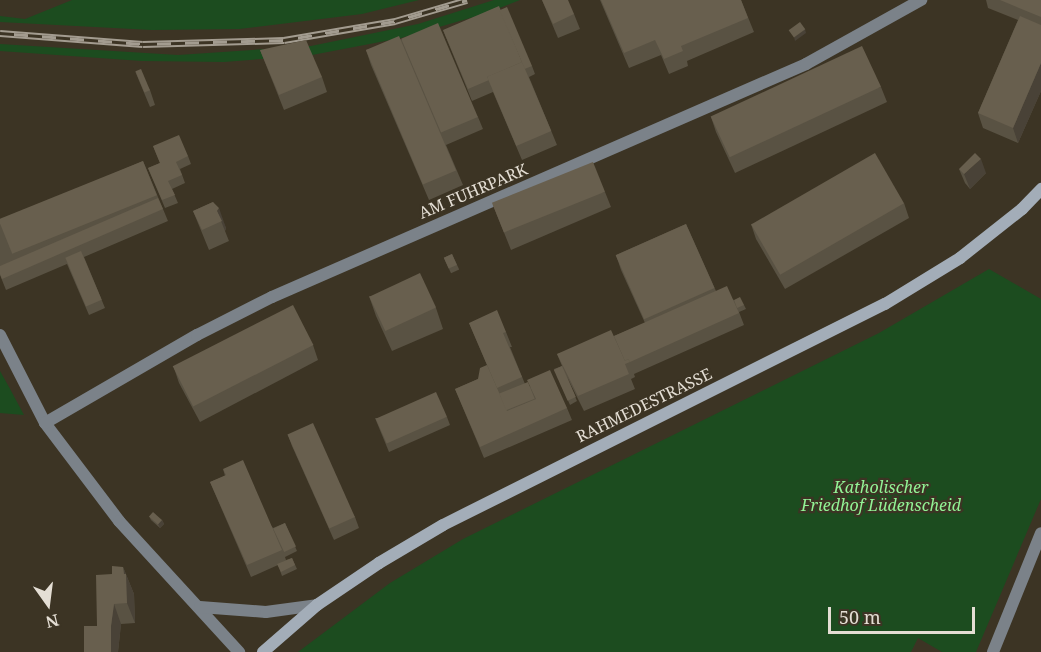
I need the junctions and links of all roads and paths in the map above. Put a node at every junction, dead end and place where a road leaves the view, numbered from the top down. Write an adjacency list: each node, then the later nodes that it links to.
1 (921, 0): 4 (street, AM FUHRPARK)
2 (1041, 189): 6 (main road, RAHMEDESTRASSE)
3 (0, 335): 4 (street)
4 (45, 423): 7 (street)
5 (1041, 533): 10 (street)
6 (317, 605): 7 (street); 9 (main road, RAHMEDESTRASSE)
7 (200, 607): 8 (street)
8 (239, 652)
9 (263, 652)
10 (993, 652)

